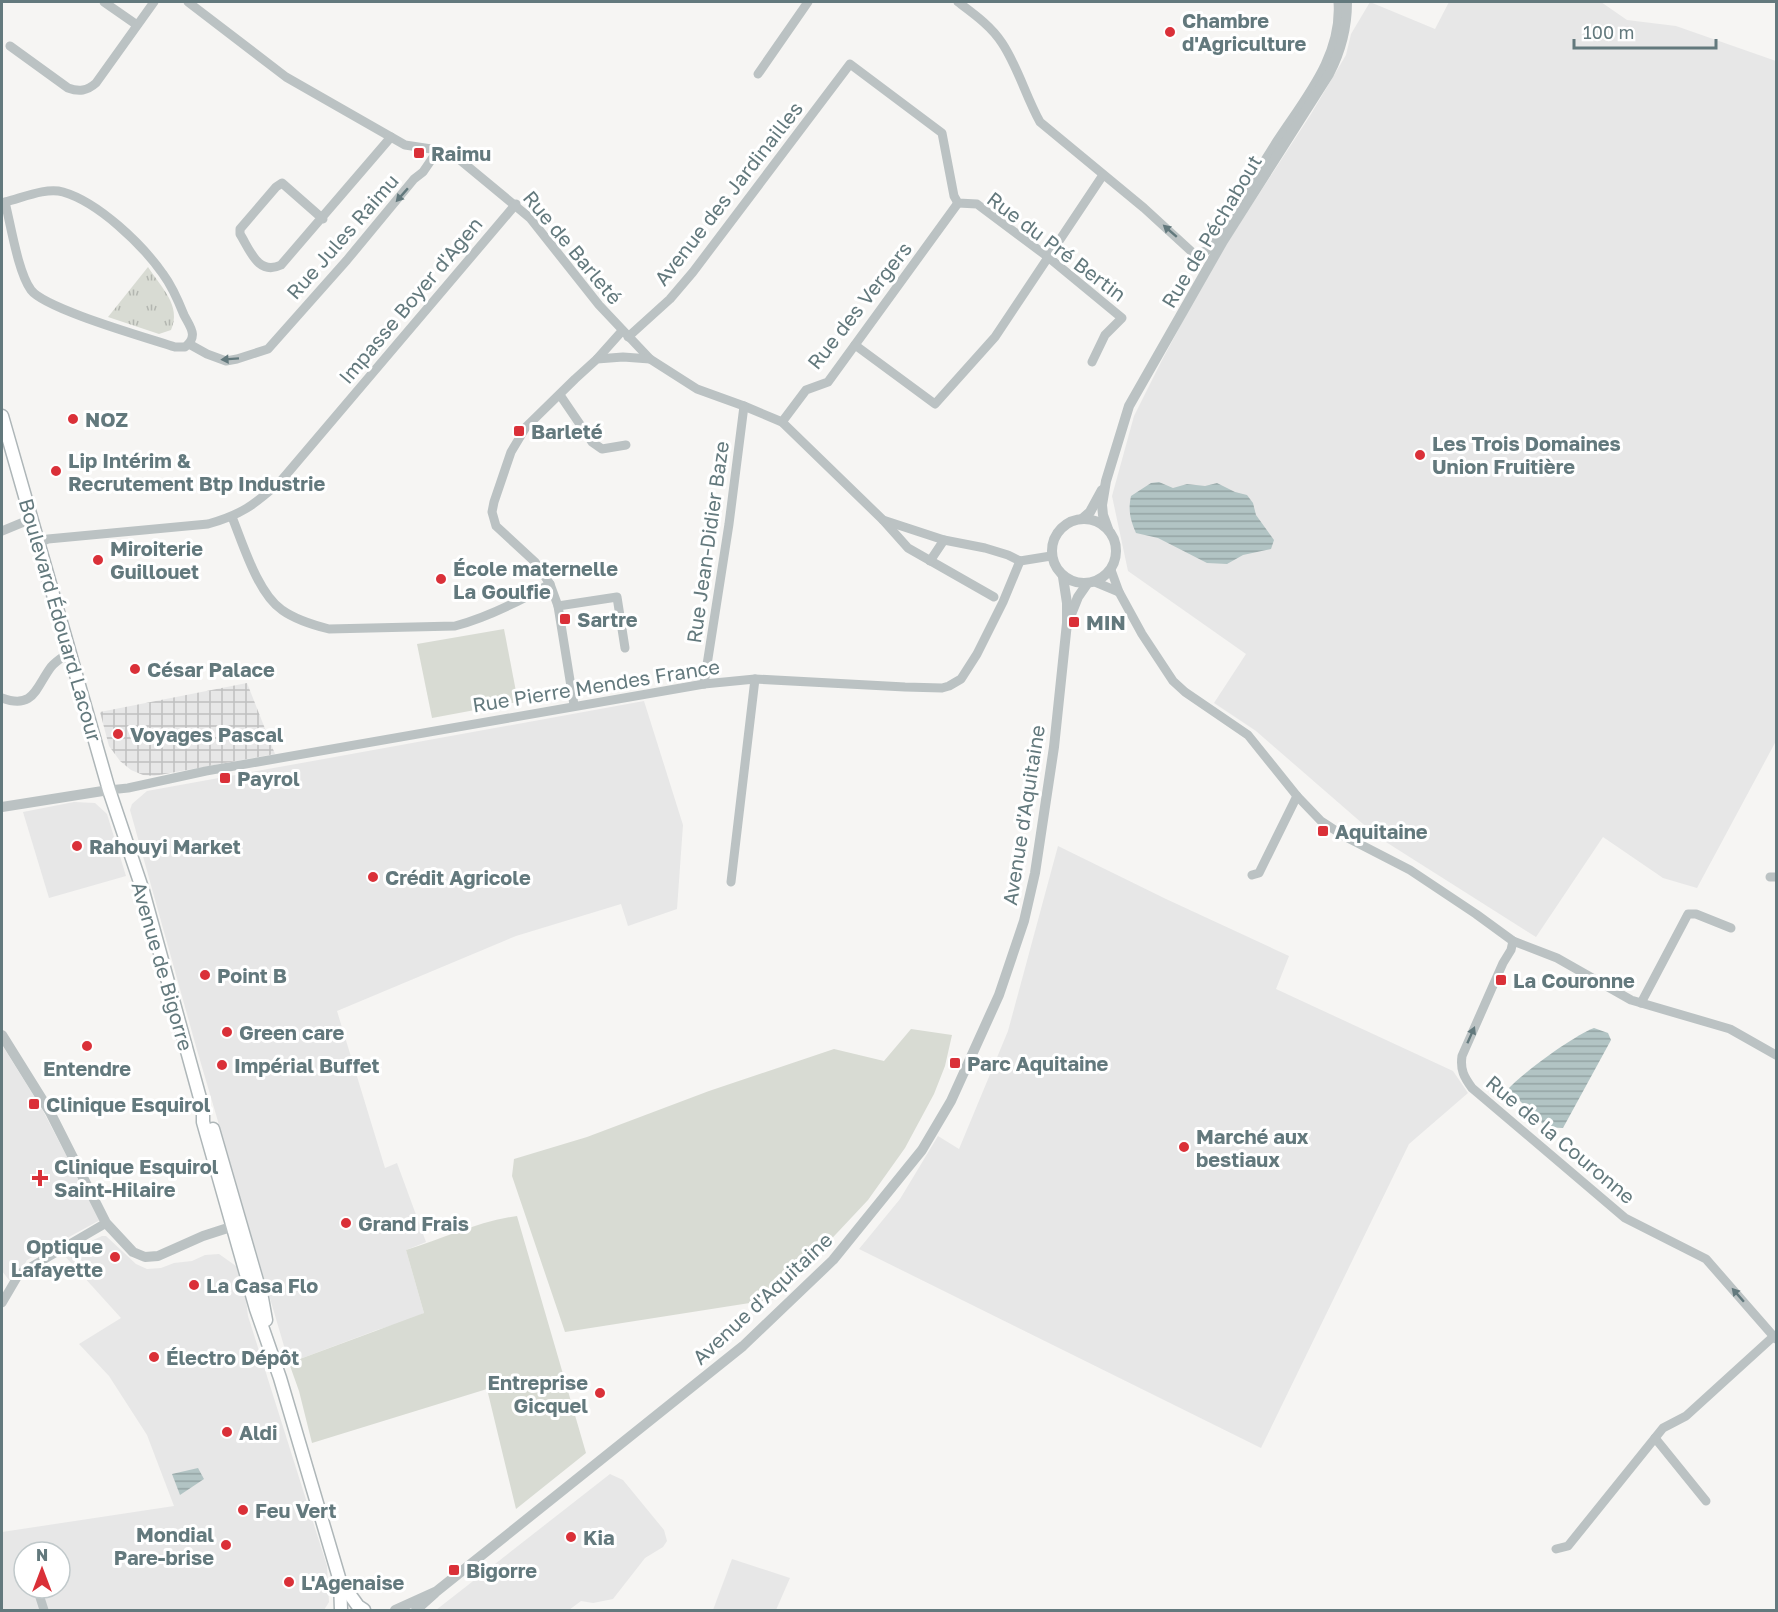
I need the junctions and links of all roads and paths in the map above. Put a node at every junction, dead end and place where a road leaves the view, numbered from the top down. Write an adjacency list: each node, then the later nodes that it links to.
1 (104, 2): 8 (street)
2 (154, 2): 8 (street)
3 (188, 2): 12 (street, Rue de Barleté)
4 (808, 2): 11 (street)
5 (958, 2): 14 (street)
6 (1338, 2): 14 (street, one-way to 14)
7 (1347, 2): 31 (street, Rue de Péchabout)
8 (137, 25): 9 (street)
9 (10, 46)
10 (850, 64): 16 (street, Rue du Pré Bertin); 20 (street, Avenue des Jardinailles)
11 (758, 74)
12 (391, 137): 13 (street, Rue de Barleté); 18 (street)
13 (438, 150): 17 (street, Rue de Barleté); 21 (street, Rue Jules Raimu, one-way to 21)
14 (1103, 175): 19 (street)
15 (3, 203): 21 (street); 21 (street)
16 (958, 203): 19 (street, Rue du Pré Bertin); 22 (street, Rue des Vergers)
17 (516, 204): 20 (street, Rue de Barleté); 32 (street, Impasse Boyer d'Agen)
18 (323, 219): 18 (street)
19 (1048, 257): 22 (street); 25 (street, Rue du Pré Bertin)
20 (625, 334): 23 (street, Avenue des Jardinailles); 24 (street, Rue de Barleté)
21 (189, 344)
22 (855, 345): 29 (street, Rue des Vergers)
23 (597, 359): 24 (street); 26 (street, Avenue des Jardinailles)
24 (650, 359): 27 (street, Rue de Barleté)
25 (1092, 362)
26 (560, 395): 30 (street); 46 (street, Avenue des Jardinailles)
27 (744, 406): 29 (street, Rue de Barleté); 54 (street, Rue Jean-Didier Baze)
28 (2, 416): 33 (main road, Boulevard Édouard Lacour)
29 (782, 422): 35 (street, Rue de Barleté)
30 (626, 445)
31 (1106, 481): 34 (street, Rue de Péchabout); 36 (street, Rue de Péchabout)
32 (232, 518): 39 (street); 46 (street)
33 (31, 519): 37 (street); 39 (main road, Boulevard Édouard Lacour)
34 (1082, 519): 36 (street); 40 (street)
35 (883, 520): 38 (street, Rue de Barleté); 41 (street, Rue de Barleté)
36 (1108, 529): 43 (street)
37 (2, 531)
38 (944, 540): 41 (street); 42 (street, Rue de Barleté)
39 (38, 543): 52 (main road, Boulevard Édouard Lacour)
40 (1052, 556): 42 (street); 44 (street)
41 (930, 561): 48 (street, Rue de Barleté)
42 (1020, 561): 53 (street, Rue Pierre Mendes France)
43 (1110, 570): 45 (street); 47 (street)
44 (1063, 577): 45 (street); 50 (street, Avenue d'Aquitaine)
45 (1091, 583): 47 (street); 50 (street, Avenue d'Aquitaine)
46 (550, 584): 49 (street, Avenue des Jardinailles)
47 (1119, 592): 58 (street)
48 (994, 597)
49 (558, 606): 51 (street); 56 (street, Avenue des Jardinailles)
50 (1067, 623): 78 (street, Avenue d'Aquitaine)
51 (625, 648)
52 (70, 652): 55 (street); 57 (main road, Boulevard Édouard Lacour)
53 (755, 679): 54 (street, Rue Pierre Mendes France); 61 (street)
54 (704, 684): 56 (street, Rue Pierre Mendes France)
55 (2, 699)
56 (574, 705): 57 (street, Rue Pierre Mendes France)
57 (109, 790): 59 (street); 67 (main road, Avenue de Bigorre)
58 (1297, 796): 60 (street); 63 (street)
59 (2, 807)
60 (1252, 875)
61 (731, 882)
62 (1731, 928): 64 (street)
63 (1513, 941): 64 (street); 72 (street, Rue de la Couronne, one-way to 63)
64 (1641, 1004): 66 (street)
65 (2, 1035): 68 (street)
66 (1776, 1055)
67 (203, 1110): 69 (main road, Avenue de Bigorre); 70 (main road, Avenue de Bigorre)
68 (106, 1223): 69 (street); 71 (street)
69 (234, 1226): 70 (main road); 73 (main road, Avenue de Bigorre)
70 (259, 1284): 73 (main road, Avenue de Bigorre)
71 (2, 1303)
72 (1775, 1338): 74 (street)
73 (271, 1348): 77 (main road, Avenue de Bigorre)
74 (1655, 1438): 75 (street); 76 (street)
75 (1706, 1501)
76 (1556, 1549)
77 (340, 1581): 79 (main road, Avenue de Bigorre); 80 (main road, Avenue de Bigorre)
78 (437, 1591): 81 (street, Avenue d'Aquitaine); 82 (street)
79 (341, 1611)
80 (364, 1611)
81 (395, 1611)
82 (416, 1611)

